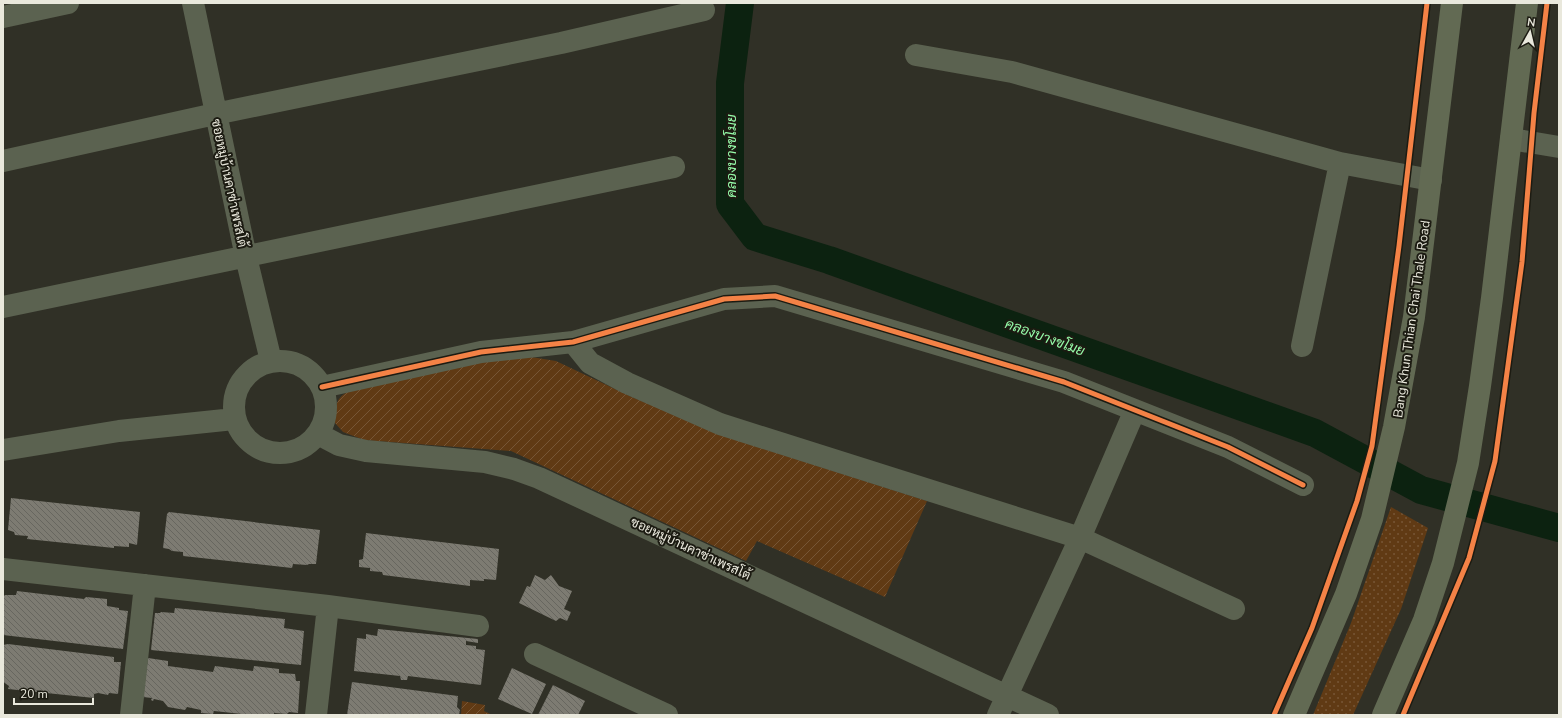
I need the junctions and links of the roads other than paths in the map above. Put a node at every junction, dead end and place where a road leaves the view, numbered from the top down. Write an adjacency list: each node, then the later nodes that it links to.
1 (68, 3): 6 (street)
2 (193, 3): 8 (street, ซอยหมู่บ้านคาซ่าเพรสโต้)
3 (1452, 3): 14 (main road, Bang Khun Thian Chai Thale Road)
4 (1526, 3): 9 (main road)
5 (704, 10): 8 (street)
6 (3, 17)
7 (916, 55): 12 (street)
8 (215, 114): 11 (street); 15 (street, ซอยหมู่บ้านคาซ่าเพรสโต้)
9 (1511, 139): 10 (street); 39 (main road)
10 (1559, 147)
11 (3, 161)
12 (1340, 163): 14 (street); 18 (street)
13 (674, 167): 15 (street)
14 (1430, 180): 38 (main road, Bang Khun Thian Chai Thale Road)
15 (246, 258): 16 (street); 19 (street, ซอยหมู่บ้านคาซ่าเพรสโต้)
16 (3, 307)
17 (573, 342): 20 (street); 21 (street); 26 (street)
18 (1302, 346)
19 (271, 361): 20 (street); 22 (street)
20 (322, 387): 23 (street)
21 (1135, 410): 25 (street); 26 (street)
22 (234, 419): 23 (street); 24 (street)
23 (318, 434): 33 (street, ซอยหมู่บ้านคาซ่าเพรสโต้)
24 (3, 450)
25 (1303, 485)
26 (1080, 538): 30 (street); 33 (street)
27 (3, 569): 28 (street)
28 (145, 585): 29 (street); 34 (street)
29 (328, 606): 31 (street); 35 (street)
30 (1234, 609)
31 (478, 626)
32 (535, 654): 36 (street)
33 (1002, 705): 37 (street, ซอยหมู่บ้านคาซ่าเพรสโต้)
34 (131, 715)
35 (316, 715)
36 (667, 715)
37 (1048, 715)
38 (1294, 715)
39 (1383, 715)

